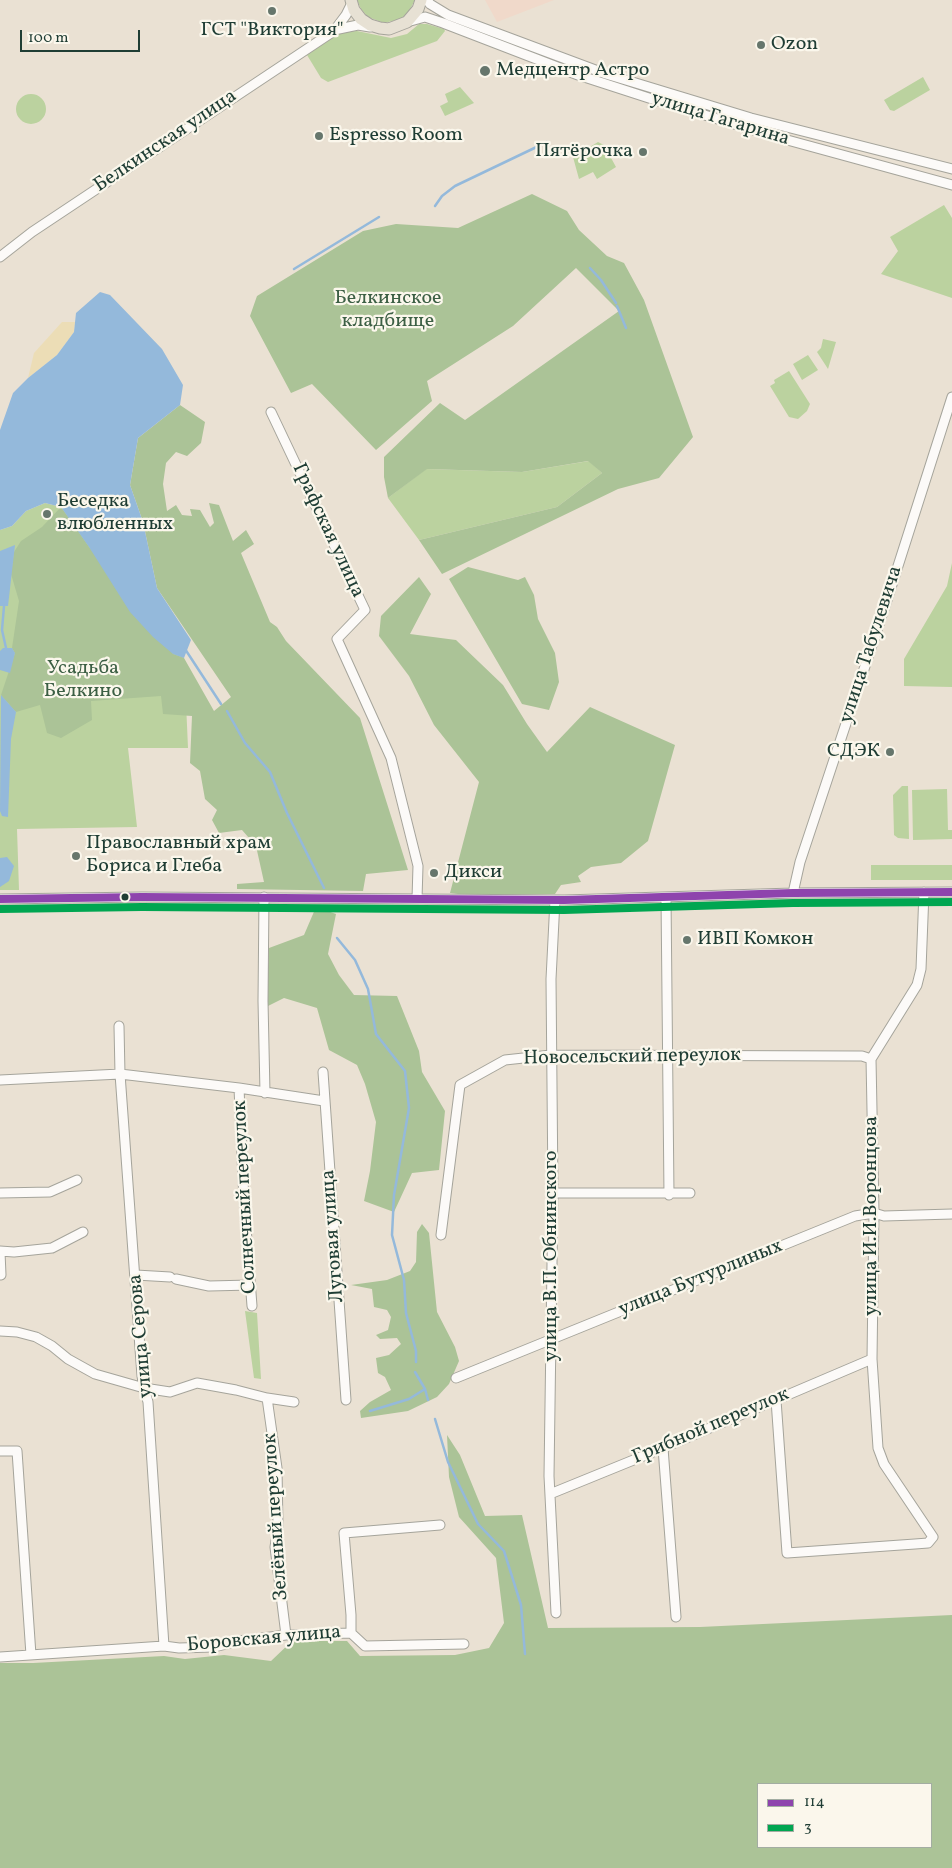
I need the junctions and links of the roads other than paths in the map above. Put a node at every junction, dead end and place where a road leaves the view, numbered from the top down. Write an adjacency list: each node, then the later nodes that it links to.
1 (421, 0): 4 (main road)
2 (427, 0): 7 (street, улица Гагарина)
3 (351, 1): 5 (main road); 6 (street, Белкинская улица)
4 (407, 22): 5 (main road); 8 (street, улица Гагарина)
5 (380, 28): 6 (street, Белкинская улица)
6 (334, 30): 9 (street, Белкинская улица)
7 (952, 169)
8 (952, 185)
9 (0, 257)
10 (952, 397): 14 (street, улица Табулевича)
11 (271, 412): 18 (street, Графская улица)
12 (924, 892): 13 (street); 14 (street); 23 (street)
13 (952, 892)
14 (793, 893): 16 (street)
15 (264, 897): 17 (street); 18 (street); 28 (street)
16 (666, 897): 19 (street); 22 (street)
17 (0, 899)
18 (417, 899): 19 (street)
19 (555, 900): 21 (street, улица В.П. Обнинского)
20 (119, 1026): 25 (street, улица Серова)
21 (551, 1055): 22 (street, Новосельский переулок); 31 (street, улица В.П. Обнинского); 38 (street, Новосельский переулок)
22 (668, 1056): 23 (street, Новосельский переулок); 34 (street)
23 (872, 1058): 35 (street, улица И.И.Воронцова)
24 (323, 1072): 29 (street, Луговая улица)
25 (120, 1074): 26 (street); 27 (street); 41 (street, улица Серова)
26 (0, 1080)
27 (239, 1088): 28 (street); 42 (street, Солнечный переулок)
28 (265, 1093): 29 (street)
29 (324, 1101): 50 (street, Луговая улица)
30 (77, 1180): 32 (street)
31 (553, 1193): 34 (street); 45 (street, улица В.П. Обнинского)
32 (0, 1194)
33 (690, 1194): 34 (street)
34 (669, 1195)
35 (874, 1213): 36 (street, улица Бутурлиных); 45 (street, улица Бутурлиных); 46 (street, улица И.И.Воронцова)
36 (952, 1214)
37 (83, 1232): 39 (street)
38 (441, 1235)
39 (0, 1251): 40 (street)
40 (0, 1275)
41 (136, 1275): 42 (street); 48 (street, улица Серова)
42 (251, 1285): 43 (street, Солнечный переулок)
43 (252, 1306)
44 (0, 1331): 48 (street)
45 (552, 1338): 47 (street, улица Бутурлиных); 55 (street, улица В.П. Обнинского)
46 (872, 1359): 51 (street, Грибной переулок); 51 (street, улица И.И.Воронцова)
47 (456, 1378)
48 (144, 1388): 49 (street); 62 (street, улица Серова)
49 (267, 1398): 52 (street); 60 (street, Зелёный переулок)
50 (346, 1400)
51 (776, 1400): 53 (street, Грибной переулок)
52 (294, 1402)
53 (663, 1448): 55 (street, Грибной переулок); 58 (street)
54 (0, 1451): 63 (street)
55 (550, 1494): 57 (street, улица В.П. Обнинского)
56 (440, 1525): 59 (street)
57 (556, 1613)
58 (676, 1618)
59 (351, 1633): 60 (street, Боровская улица); 61 (street, Боровская улица)
60 (286, 1635): 62 (street, Боровская улица)
61 (464, 1644)
62 (164, 1646): 63 (street, Боровская улица)
63 (30, 1655): 64 (street, Боровская улица)
64 (0, 1657)

